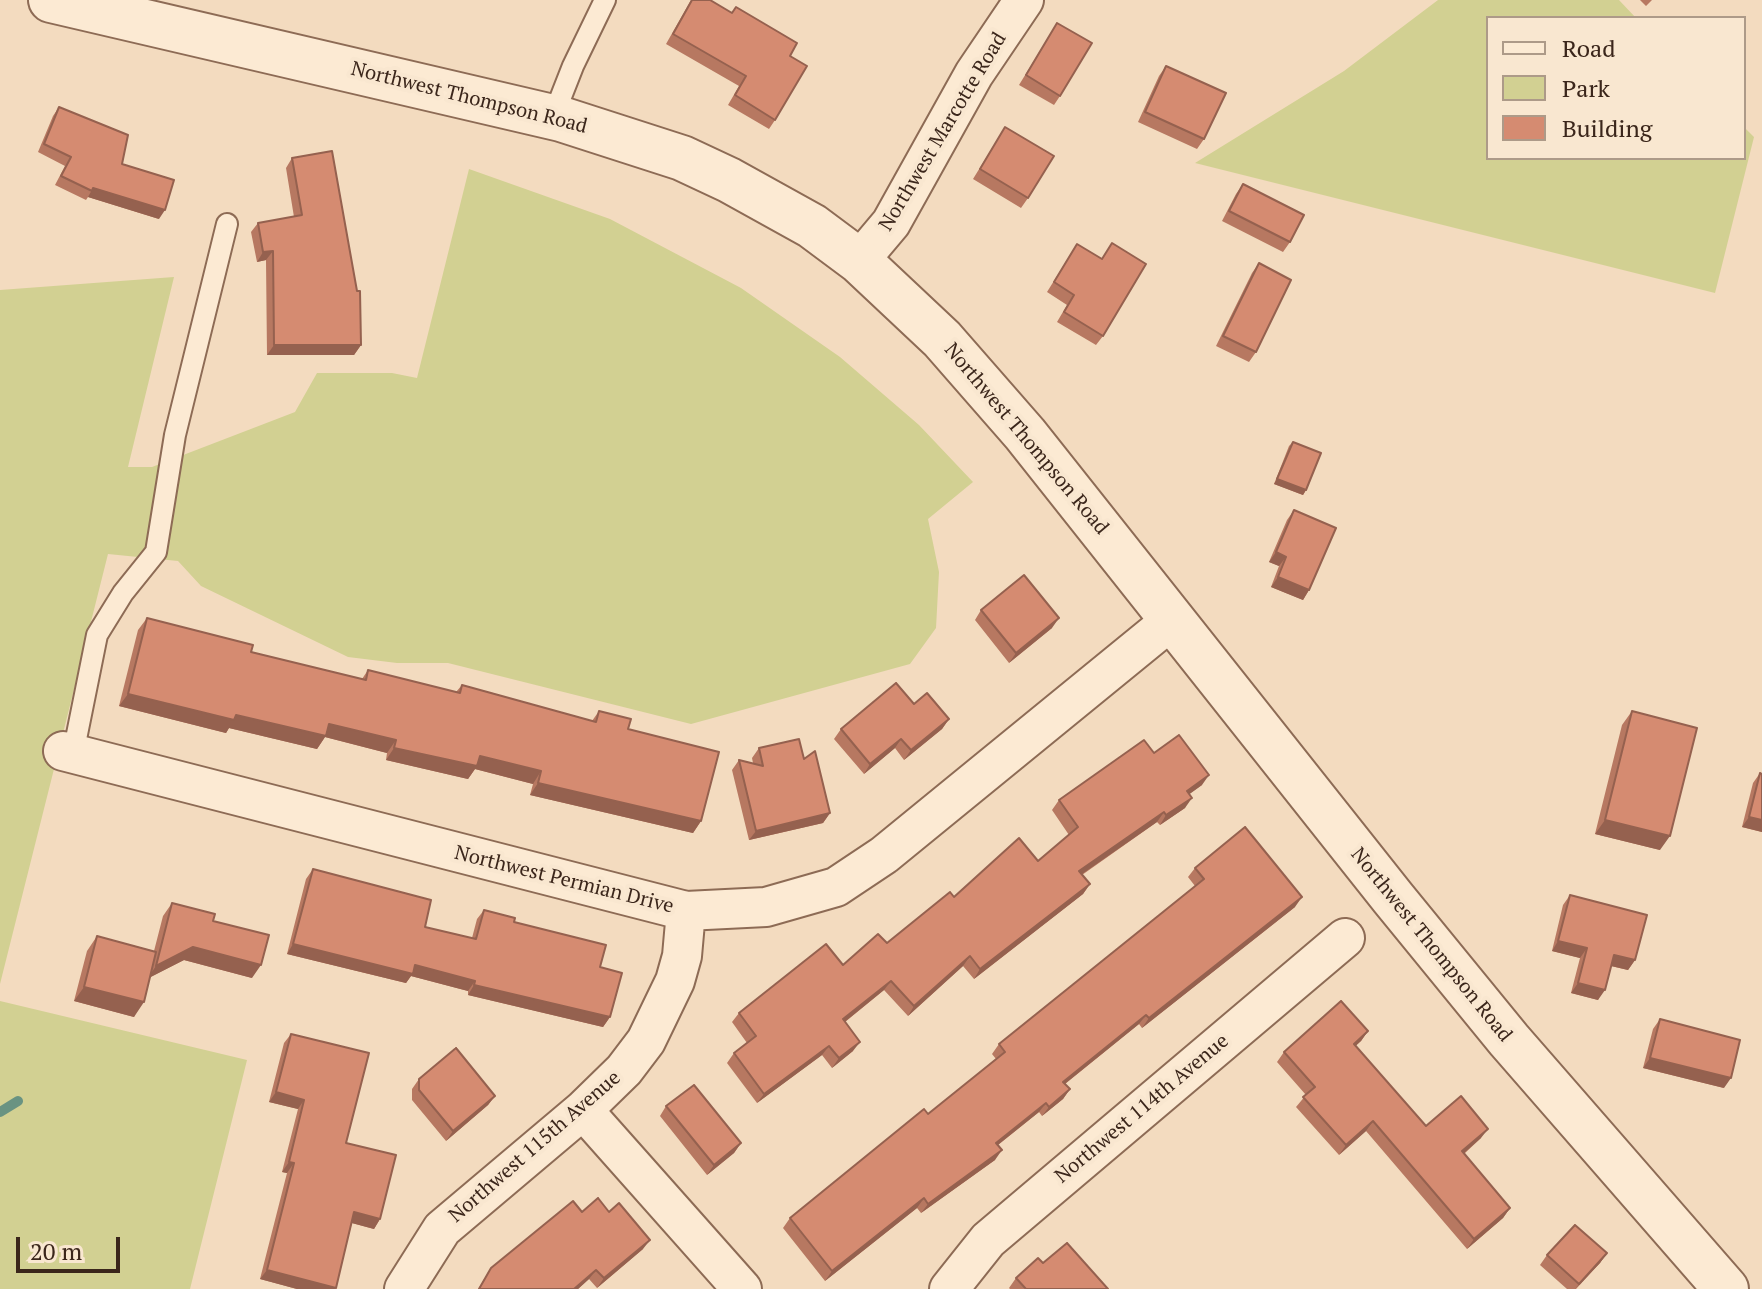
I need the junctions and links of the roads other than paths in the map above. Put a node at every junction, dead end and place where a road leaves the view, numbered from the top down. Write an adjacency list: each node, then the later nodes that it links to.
1 (51, 0): 4 (street, Northwest Thompson Road)
2 (605, 0): 4 (lane)
3 (1024, 0): 6 (street, Northwest Marcotte Road)
4 (553, 117): 6 (street, Northwest Thompson Road)
5 (227, 224): 8 (lane)
6 (859, 261): 7 (street, Northwest Thompson Road)
7 (1173, 619): 9 (street, Northwest Permian Drive); 15 (street, Northwest Thompson Road)
8 (68, 752): 9 (street, Northwest Permian Drive)
9 (686, 911): 11 (street, Northwest 115th Avenue)
10 (1345, 938): 14 (street, Northwest 114th Avenue)
11 (583, 1110): 12 (street, Northwest 115th Avenue); 13 (street)
12 (404, 1289)
13 (742, 1289)
14 (949, 1289)
15 (1726, 1289)

